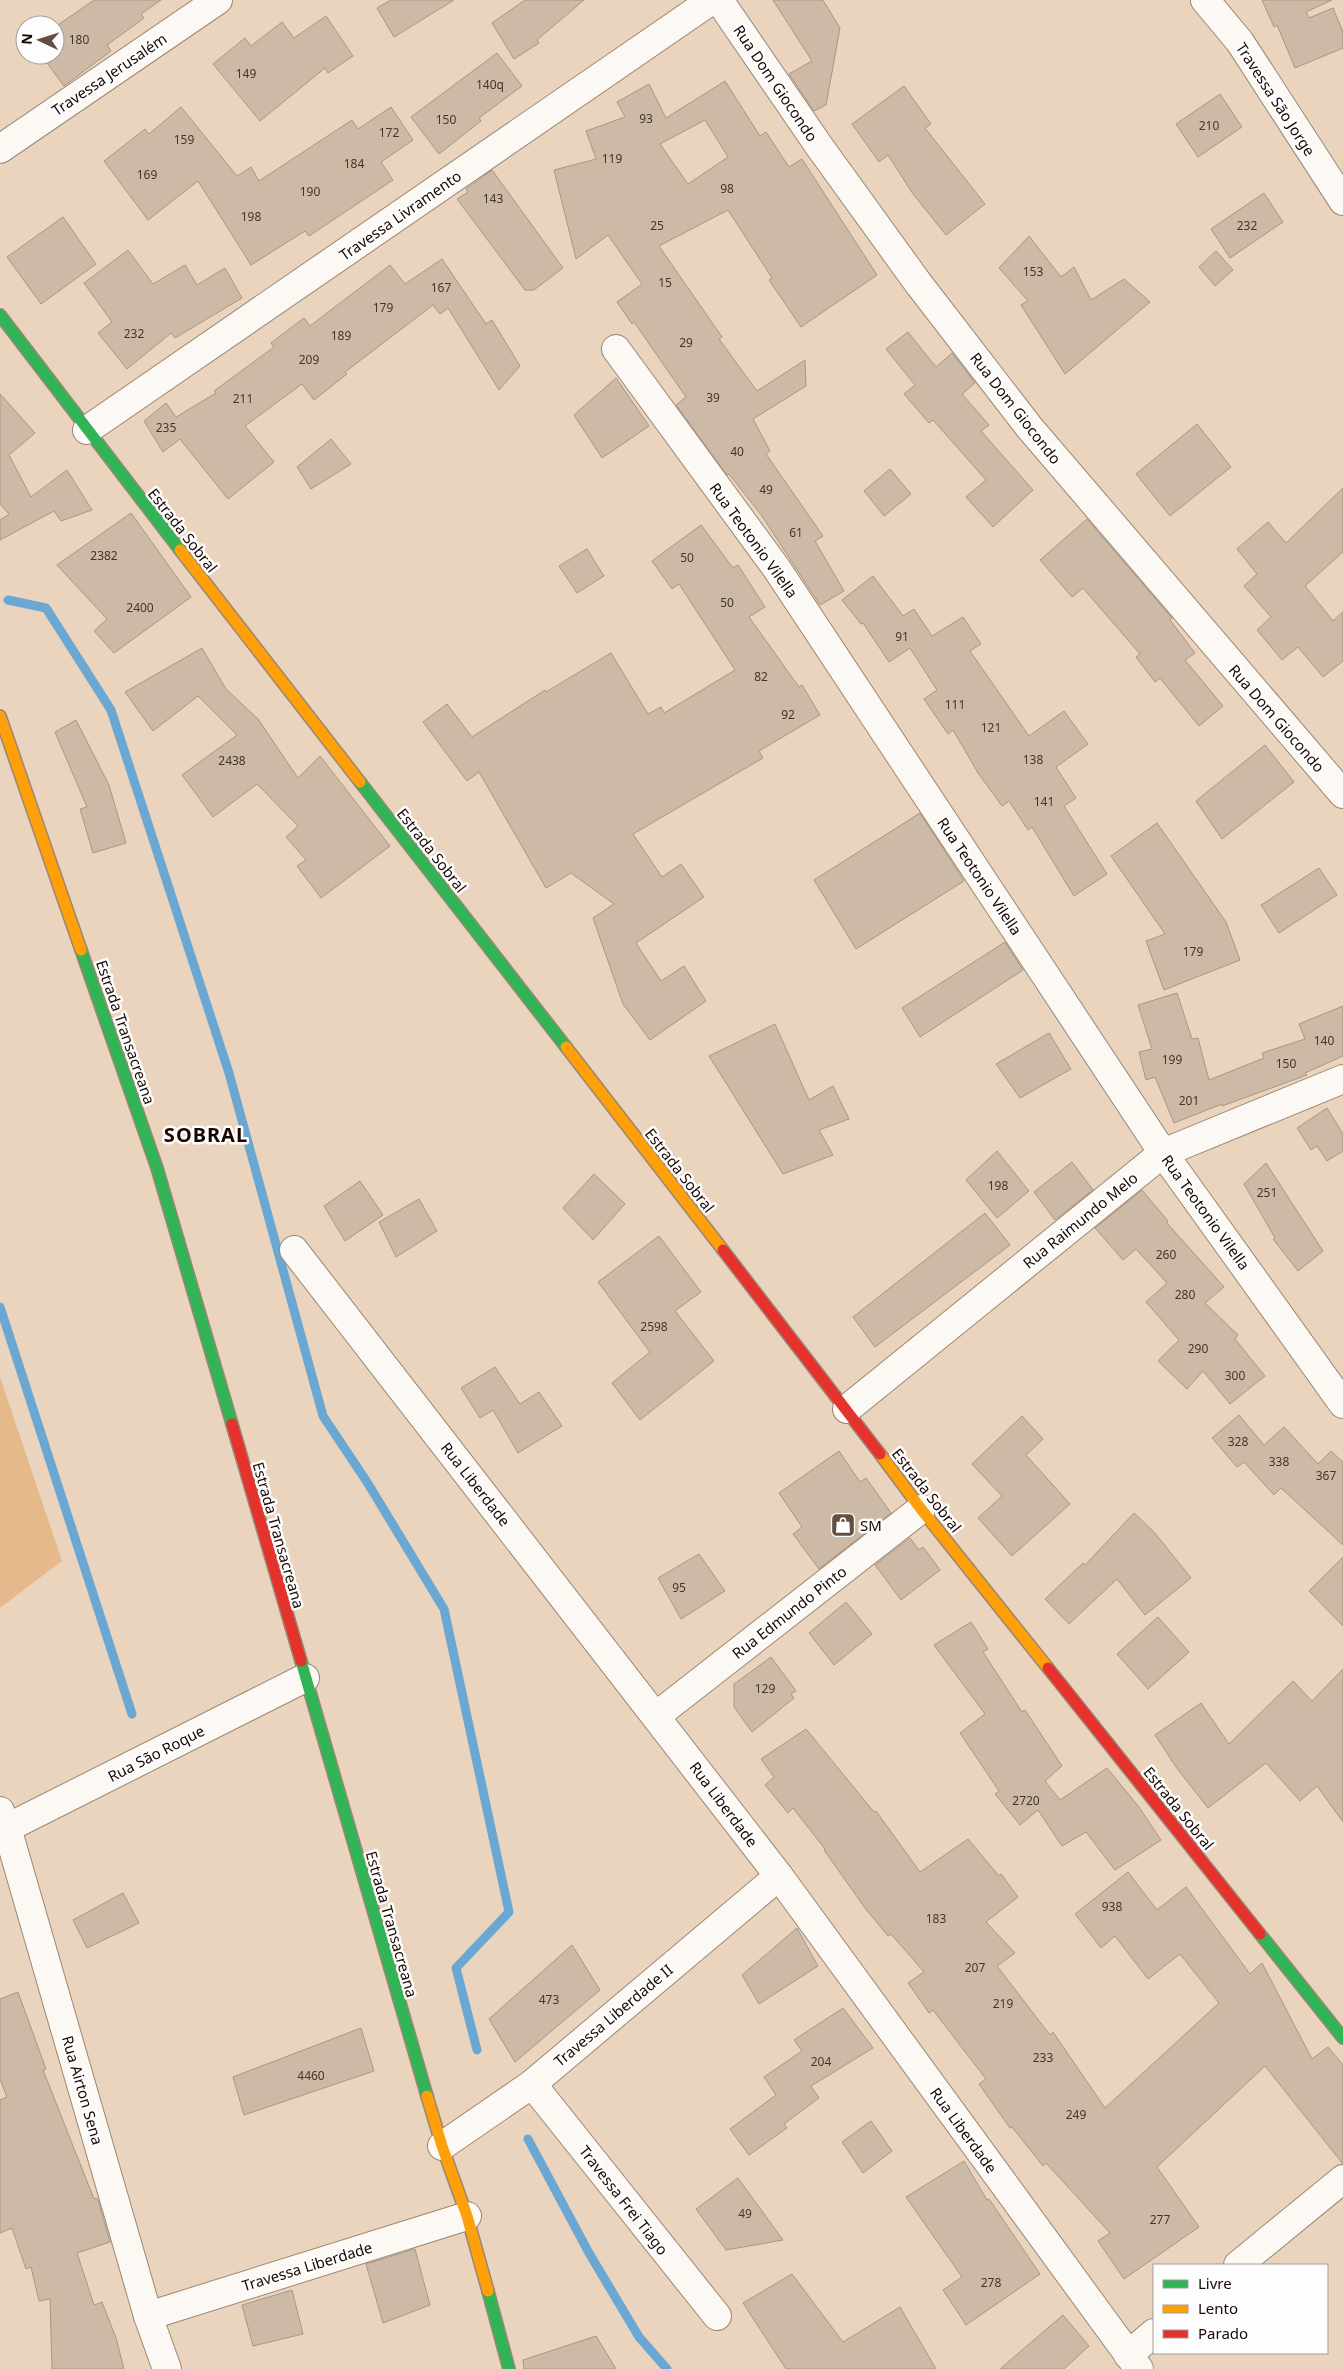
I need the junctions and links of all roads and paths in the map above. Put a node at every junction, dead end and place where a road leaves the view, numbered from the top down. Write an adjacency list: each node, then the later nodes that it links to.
1 (218, 0): 5 (street, Travessa Jerusalém)
2 (712, 0): 9 (street, Travessa Livramento)
3 (719, 0): 11 (street, Rua Dom Giocondo)
4 (1205, 0): 6 (street, Travessa São Jorge)
5 (0, 149)
6 (1343, 201)
7 (0, 315): 9 (street, Estrada Sobral)
8 (616, 349): 13 (street, Rua Teotonio Vilella)
9 (87, 430): 16 (street, Estrada Sobral)
10 (0, 716): 18 (street, Estrada Transacreana)
11 (1343, 794)
12 (1343, 1080): 13 (street, Rua Raimundo Melo)
13 (1163, 1153): 15 (street, Rua Teotonio Vilella); 16 (street, Rua Raimundo Melo)
14 (294, 1250): 19 (street, Rua Liberdade)
15 (1343, 1404)
16 (847, 1409): 17 (street, Estrada Sobral)
17 (921, 1509): 19 (street, Rua Edmundo Pinto); 22 (street, Estrada Sobral)
18 (305, 1678): 20 (street, Rua São Roque); 24 (street, Estrada Transacreana)
19 (656, 1716): 21 (street, Rua Liberdade)
20 (3, 1820): 28 (street, Rua Airton Sena)
21 (779, 1876): 23 (street, Travessa Liberdade II); 31 (street, Rua Liberdade)
22 (1343, 2038)
23 (532, 2084): 24 (street, Travessa Liberdade II); 29 (street, Travessa Frei Tiago)
24 (442, 2146): 26 (street, Estrada Transacreana)
25 (1343, 2180): 27 (street)
26 (467, 2216): 28 (street, Travessa Liberdade); 33 (street, Estrada Transacreana)
27 (1239, 2264)
28 (148, 2316): 32 (street, Rua Airton Sena)
29 (717, 2316)
30 (1153, 2334): 31 (street)
31 (1134, 2362)
32 (166, 2369)
33 (509, 2369)

